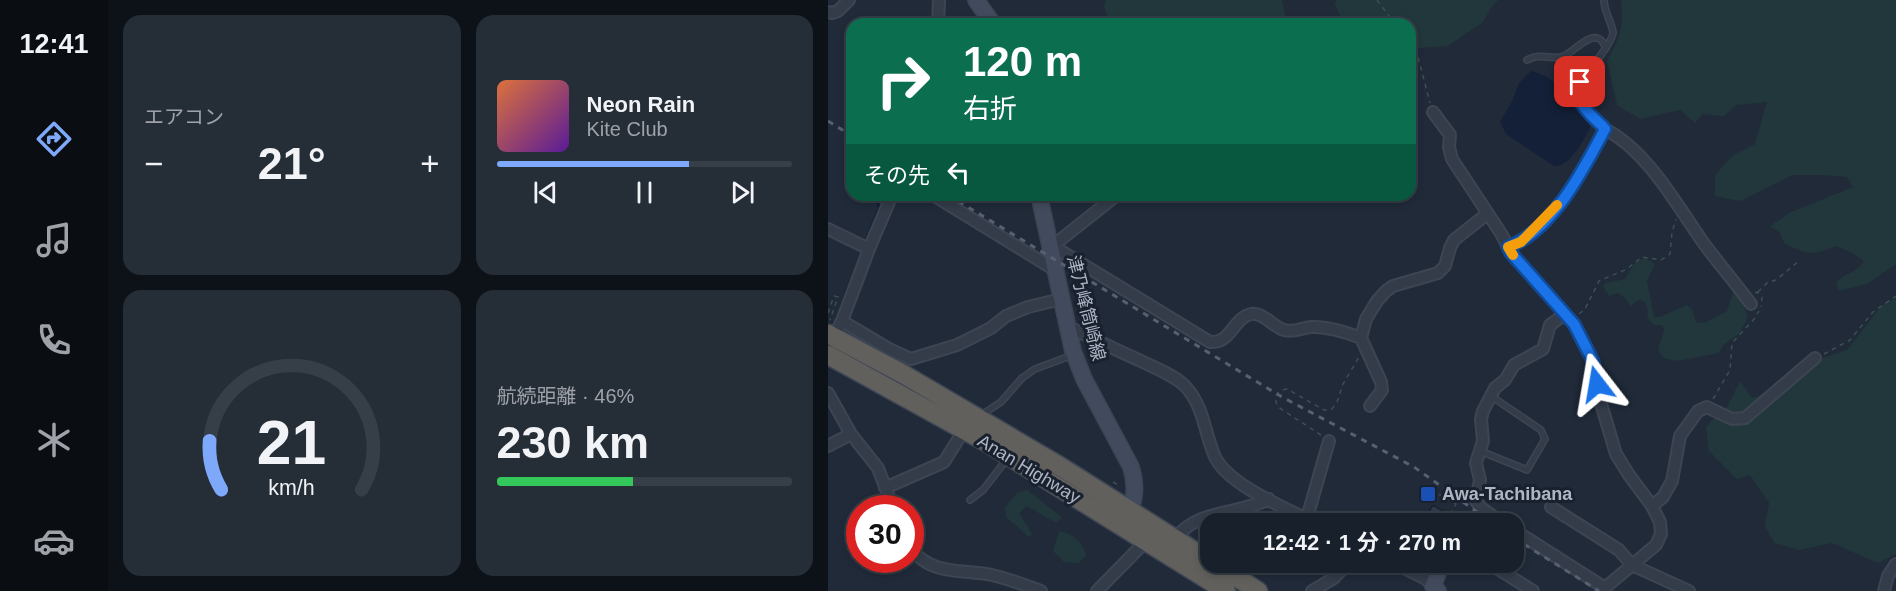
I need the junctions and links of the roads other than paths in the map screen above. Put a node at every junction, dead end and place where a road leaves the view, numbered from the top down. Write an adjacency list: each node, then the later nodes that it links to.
1 (849, 0): 5 (street)
2 (939, 0): 6 (street)
3 (976, 0): 7 (main road)
4 (1604, 0): 8 (lane)
5 (828, 12)
6 (938, 18)
7 (989, 18)
8 (1606, 48): 9 (lane); 11 (lane)
9 (1527, 60)
10 (1432, 112): 16 (street)
11 (1605, 129): 18 (street); 23 (street)
12 (889, 201): 20 (street)
13 (943, 201): 21 (street)
14 (1040, 201): 19 (main road, 津乃峰筒崎線)
15 (1109, 201): 19 (street)
16 (1487, 214): 18 (street); 28 (street)
17 (828, 229): 20 (street)
18 (1508, 247): 24 (street)
19 (1050, 248): 21 (main road, 津乃峰筒崎線); 28 (street)
20 (869, 249): 25 (street)
21 (1055, 270): 22 (main road, 津乃峰筒崎線)
22 (1061, 299): 26 (main road, 津乃峰筒崎線); 32 (street)
23 (1749, 301)
24 (1568, 317): 34 (street); 46 (street)
25 (842, 321): 27 (street); 32 (street)
26 (1067, 326): 30 (main road, 津乃峰筒崎線); 44 (street)
27 (829, 330): 32 (highway, Anan Highway)
28 (1363, 342): 35 (street)
29 (828, 355): 36 (highway, Anan Highway)
30 (1074, 355): 36 (lane); 51 (main road, 津乃峰筒崎線)
31 (1815, 358): 46 (street)
32 (907, 367): 36 (highway, Anan Highway)
33 (828, 393): 37 (street)
34 (1491, 396): 40 (street); 40 (lane)
35 (1370, 406)
36 (971, 424): 41 (highway, Anan Highway); 42 (street); 51 (highway, Anan Highway)
37 (851, 435): 39 (street); 42 (street)
38 (1329, 441): 49 (street)
39 (828, 446)
40 (1480, 451): 50 (street)
41 (1010, 456): 45 (lane); 51 (highway, Anan Highway)
42 (885, 488): 43 (street)
43 (888, 495)
44 (1269, 499): 48 (street); 53 (street)
45 (970, 500)
46 (1652, 506): 58 (street)
47 (1551, 507): 58 (street)
48 (1296, 513)
49 (1314, 513)
50 (1488, 513)
51 (1127, 518): 53 (highway, Anan Highway); 54 (highway, Anan Highway)
52 (1524, 537): 67 (street)
53 (1175, 539): 55 (highway, Anan Highway)
54 (1147, 540): 66 (highway, Anan Highway); 69 (street)
55 (1200, 555)
56 (924, 561): 68 (street)
57 (1896, 564): 64 (street)
58 (1632, 565): 67 (street); 73 (street)
59 (1229, 573): 70 (highway, Anan Highway)
60 (1339, 573): 71 (street)
61 (1414, 573): 65 (street)
62 (1439, 573): 65 (main road)
63 (1504, 573): 72 (street)
64 (1892, 577): 74 (street)
65 (1436, 588)
66 (1218, 589)
67 (1603, 589)
68 (1041, 591)
69 (1097, 591)
70 (1258, 591)
71 (1312, 591)
72 (1533, 591)
73 (1689, 591)
74 (1884, 591)

